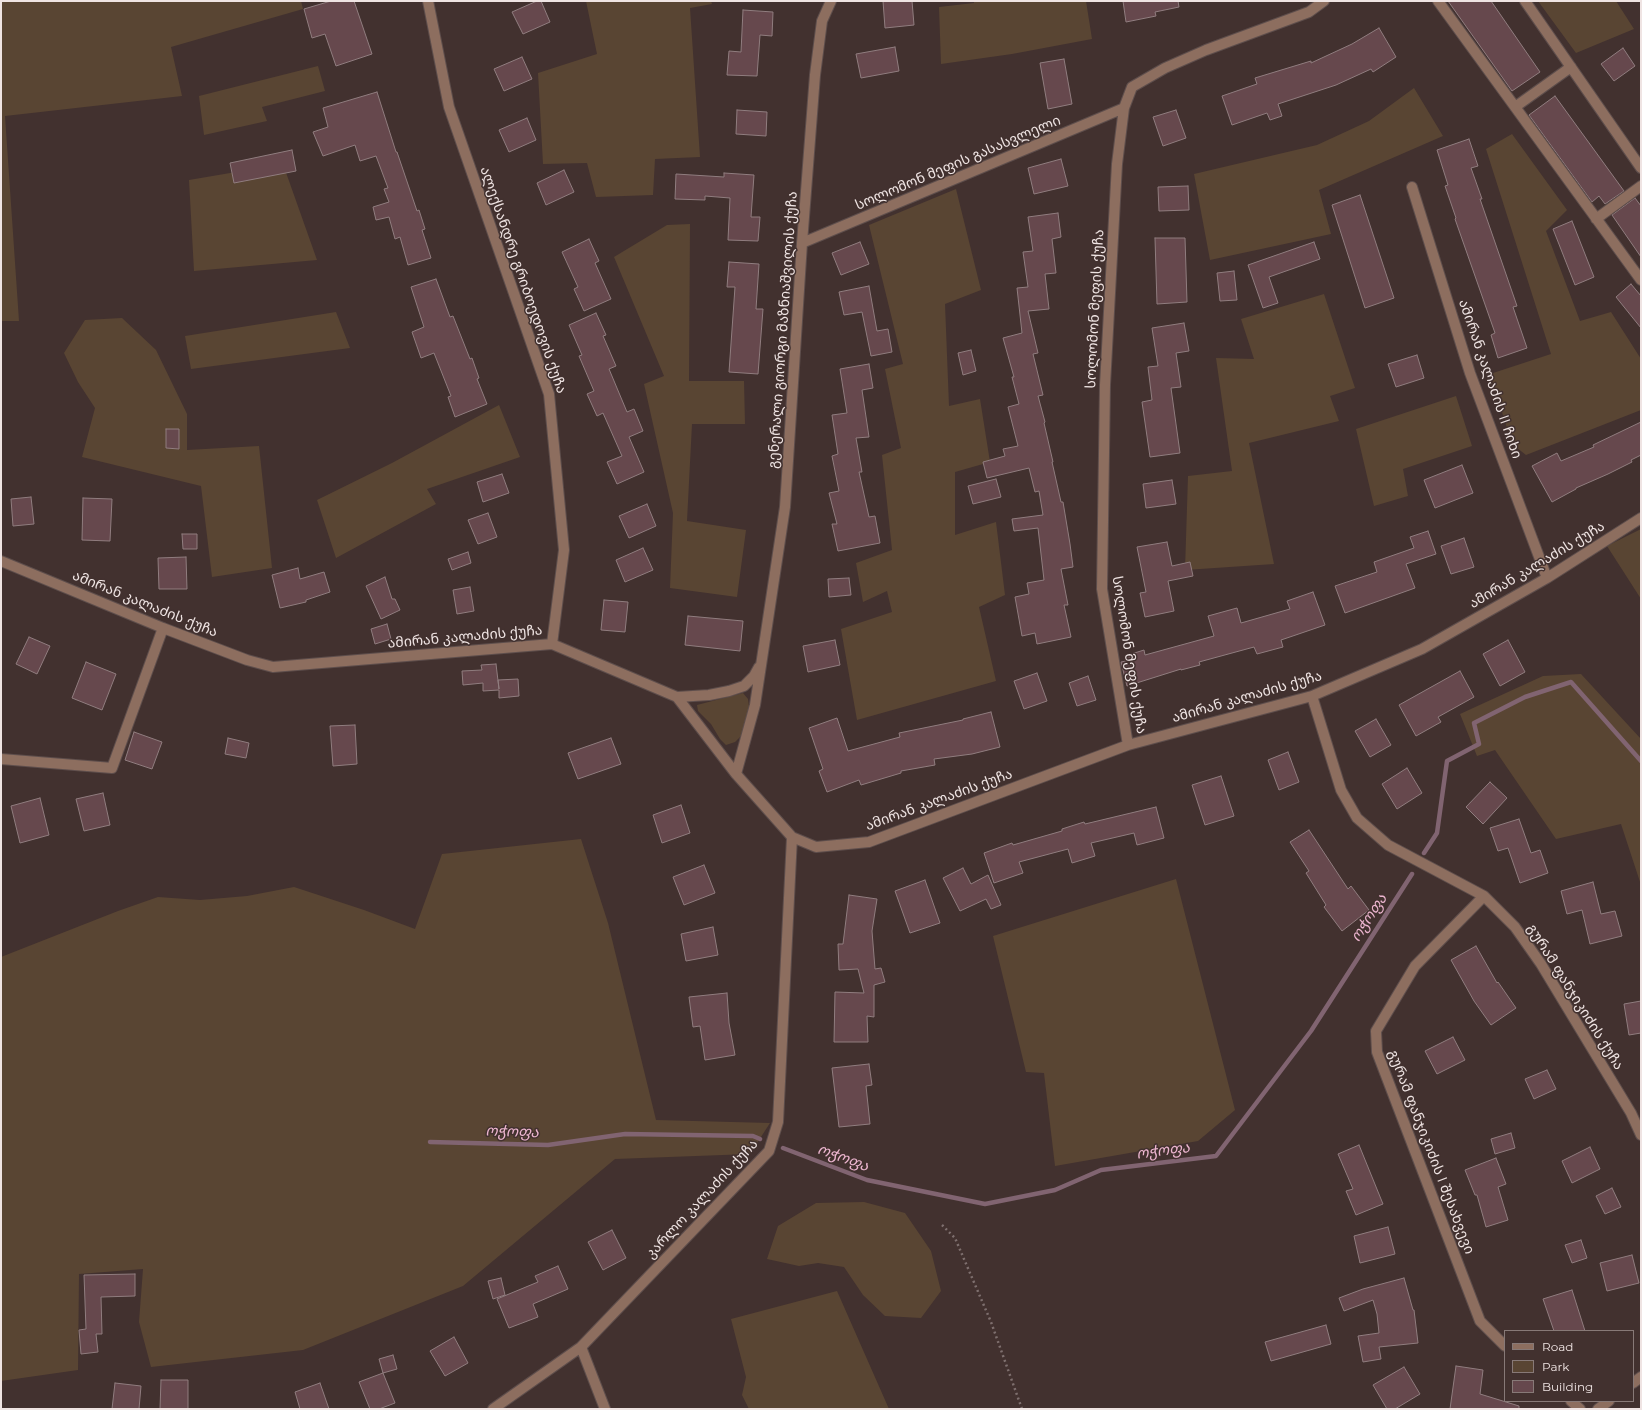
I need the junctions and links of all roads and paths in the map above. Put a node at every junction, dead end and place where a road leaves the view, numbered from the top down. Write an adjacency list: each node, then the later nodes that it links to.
1 (428, 1): 19 (street, ალექსანდრე გრიბოედოვის ქუჩა)
2 (831, 1): 13 (street, გენერალი გიორგი მაზნიაშვილის ქუჩა)
3 (1324, 1): 8 (street, სოლომონ მეფის ქუჩა)
4 (1438, 1): 7 (street)
5 (1525, 1): 6 (street)
6 (1571, 67): 7 (street); 9 (street)
7 (1515, 107): 12 (street)
8 (1124, 108): 13 (street, სოლომონ მეფის გასასვლელი); 23 (street, სოლომონ მეფის ქუჩა)
9 (1641, 168)
10 (1641, 186): 12 (street)
11 (1412, 187): 17 (street, ამირან კალაძის II ჩიხი)
12 (1596, 219): 14 (street)
13 (802, 243): 20 (street, გენერალი გიორგი მაზნიაშვილის ქუჩა)
14 (1641, 280)
15 (1641, 518): 17 (street, ამირან კალაძის ქუჩა)
16 (1, 561): 18 (street, ამირან კალაძის ქუჩა)
17 (1547, 578): 21 (street, ამირან კალაძის ქუჩა)
18 (163, 628): 19 (street, ამირან კალაძის ქუჩა); 24 (street)
19 (552, 644): 22 (street, ამირან კალაძის ქუჩა)
20 (762, 662): 22 (street, გენერალი გიორგი მაზნიაშვილის ქუჩა); 25 (street, გენერალი გიორგი მაზნიაშვილის ქუჩა)
21 (1312, 696): 23 (street, ამირან კალაძის ქუჩა); 27 (street, გურამ ფანჯიკიძის ქუჩა)
22 (677, 697): 25 (street, ამირან კალაძის ქუჩა)
23 (1128, 745): 26 (street, ამირან კალაძის ქუჩა)
24 (1, 759)
25 (736, 774): 26 (street, ამირან კალაძის ქუჩა)
26 (792, 837): 31 (street, კარლო კალაძის ქუჩა)
27 (1484, 896): 28 (street, გურამ ფანჯიკიძის ქუჩა); 30 (street, გურამ ფანჯიკიძის I შესახვევი)
28 (1641, 1135)
29 (942, 1225): 36 (path)
30 (1504, 1345)
31 (581, 1347): 34 (street, კარლო კალაძის ქუჩა); 35 (street)
32 (1572, 1402): 37 (street)
33 (1608, 1402): 38 (street)
34 (493, 1409)
35 (605, 1409)
36 (1022, 1409)
37 (1580, 1409)
38 (1598, 1409)

